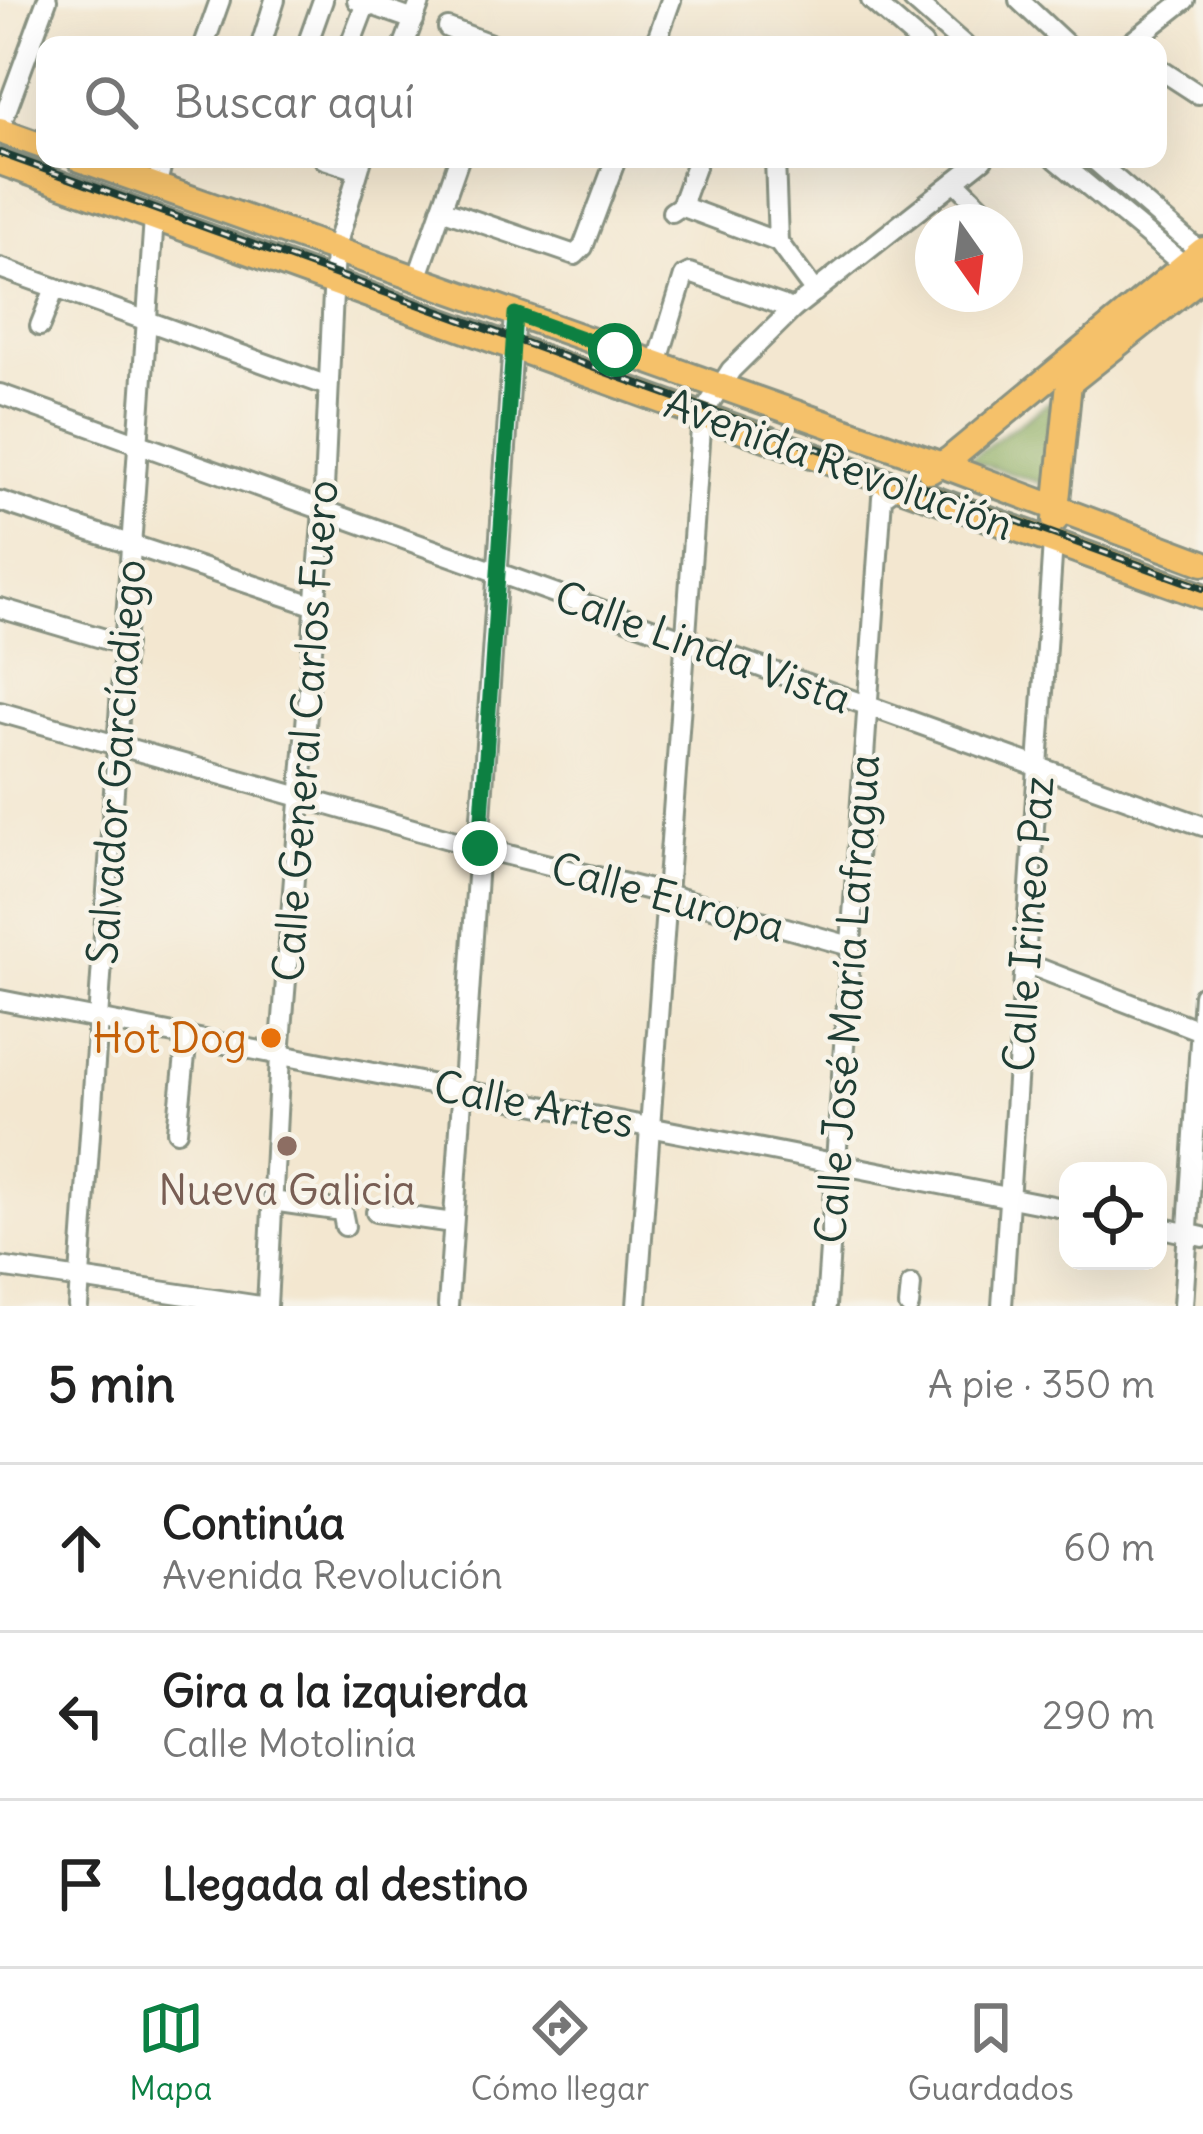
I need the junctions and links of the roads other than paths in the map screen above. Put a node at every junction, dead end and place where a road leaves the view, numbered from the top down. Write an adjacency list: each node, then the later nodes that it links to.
1 (47, 0): 27 (street)
2 (220, 0): 14 (street)
3 (275, 0): 15 (street)
4 (323, 0): 16 (street)
5 (421, 0): 12 (street)
6 (671, 0): 20 (street)
7 (871, 0): 21 (street)
8 (913, 0): 22 (street)
9 (1019, 0): 23 (street)
10 (1185, 0): 24 (street)
11 (361, 2): 12 (street); 17 (street)
12 (414, 20): 18 (street)
13 (448, 28): 19 (street)
14 (207, 36)
15 (264, 36)
16 (310, 36)
17 (352, 36)
18 (408, 36)
19 (469, 36)
20 (658, 36)
21 (912, 36)
22 (954, 36)
23 (1057, 36)
24 (1139, 36)
25 (1167, 74): 26 (street)
26 (1198, 94)
27 (0, 129): 28 (main road)
28 (36, 143)
29 (0, 162): 44 (main road, Avenida Revolución)
30 (104, 168): 41 (main road, Avenida Revolución)
31 (161, 168): 41 (street)
32 (359, 168): 46 (street, Calle General Carlos Fuero)
33 (456, 168): 43 (street)
34 (612, 168): 43 (street)
35 (694, 168): 45 (street)
36 (775, 168): 45 (street)
37 (972, 168): 40 (street)
38 (1068, 168): 47 (street)
39 (1102, 168): 47 (street)
40 (955, 181): 42 (street); 52 (street)
41 (156, 188): 46 (main road, Avenida Revolución)
42 (978, 204)
43 (441, 209): 49 (street)
44 (154, 218): 50 (main road, Avenida Revolución); 55 (street, Salvador Garcíadiego)
45 (778, 242): 52 (street)
46 (335, 250): 49 (main road, Avenida Revolución); 50 (street, Calle General Carlos Fuero)
47 (1199, 263): 64 (main road); 67 (main road)
48 (0, 268): 51 (street)
49 (417, 279): 54 (main road, Avenida Revolución)
50 (332, 281): 57 (main road, Avenida Revolución); 59 (street, Calle General Carlos Fuero)
51 (55, 288): 55 (street); 56 (street)
52 (815, 292): 53 (street)
53 (793, 309): 58 (street); 60 (street)
54 (515, 314): 57 (street); 58 (main road, Avenida Revolución)
55 (148, 321): 59 (street); 63 (street, Salvador Garcíadiego)
56 (40, 326)
57 (513, 346): 62 (main road, Avenida Revolución); 72 (street)
58 (657, 364): 60 (main road, Avenida Revolución)
59 (328, 386): 68 (street, Calle General Carlos Fuero)
60 (721, 387): 62 (street); 64 (main road, Avenida Revolución)
61 (0, 394): 63 (street, Calle Linda Vista)
62 (702, 416): 65 (main road, Avenida Revolución); 76 (street)
63 (140, 444): 68 (street, Calle Linda Vista); 70 (street, Salvador Garcíadiego)
64 (942, 465): 65 (main road); 67 (main road, Avenida Revolución)
65 (899, 485): 69 (main road, Avenida Revolución); 78 (street, Calle José María Lafragua)
66 (0, 501): 70 (street)
67 (1055, 509): 69 (main road); 71 (main road, Avenida Revolución)
68 (323, 510): 72 (street, Calle Linda Vista); 74 (street, Calle General Carlos Fuero)
69 (1053, 542): 73 (main road, Avenida Revolución); 81 (street, Calle Irineo Paz)
70 (132, 545): 74 (street); 77 (street, Salvador Garcíadiego)
71 (1203, 563)
72 (498, 573): 76 (street, Calle Linda Vista); 84 (street)
73 (1203, 596)
74 (316, 606): 82 (street, Calle General Carlos Fuero)
75 (0, 608): 77 (street)
76 (684, 638): 78 (street, Calle Linda Vista); 85 (street)
77 (124, 645): 80 (street, Salvador Garcíadiego)
78 (867, 706): 81 (street, Calle Linda Vista); 86 (street, Calle José María Lafragua)
79 (0, 712): 80 (street, Calle Europa)
80 (117, 744): 82 (street, Calle Europa); 90 (street, Salvador Garcíadiego)
81 (1038, 766): 83 (street, Calle Linda Vista); 87 (street, Calle Irineo Paz)
82 (301, 795): 84 (street, Calle Europa); 93 (street, Calle General Carlos Fuero)
83 (1203, 826)
84 (480, 848): 85 (street, Calle Europa); 94 (street)
85 (666, 893): 86 (street, Calle Europa); 96 (street)
86 (850, 946): 98 (street, Calle José María Lafragua)
87 (1025, 963): 91 (street); 99 (street, Calle Irineo Paz)
88 (1203, 995): 91 (street)
89 (0, 1000): 90 (street, Calle Artes)
90 (98, 1020): 92 (street, Calle Artes); 107 (street, Salvador Garcíadiego)
91 (1201, 1030): 95 (street)
92 (187, 1037): 93 (street, Calle Artes); 97 (street)
93 (280, 1056): 94 (street, Calle Artes); 100 (street, Calle General Carlos Fuero)
94 (462, 1091): 96 (street, Calle Artes); 103 (street)
95 (1199, 1125): 105 (street)
96 (649, 1126): 98 (street, Calle Artes); 112 (street)
97 (177, 1132)
98 (836, 1162): 99 (street, Calle Artes); 113 (street, Calle José María Lafragua)
99 (1009, 1196): 101 (street, Calle Artes); 115 (street, Calle Irineo Paz)
100 (272, 1201): 104 (street); 110 (street, Calle General Carlos Fuero)
101 (1059, 1207)
102 (376, 1212): 103 (street)
103 (453, 1223): 111 (street)
104 (346, 1226)
105 (1195, 1235): 116 (street)
106 (0, 1267): 107 (street)
107 (80, 1278): 109 (street, Salvador Garcíadiego); 110 (street)
108 (911, 1285): 114 (street)
109 (78, 1306)
110 (263, 1306)
111 (448, 1306)
112 (637, 1306)
113 (826, 1306)
114 (909, 1306)
115 (1002, 1306)
116 (1183, 1306)

